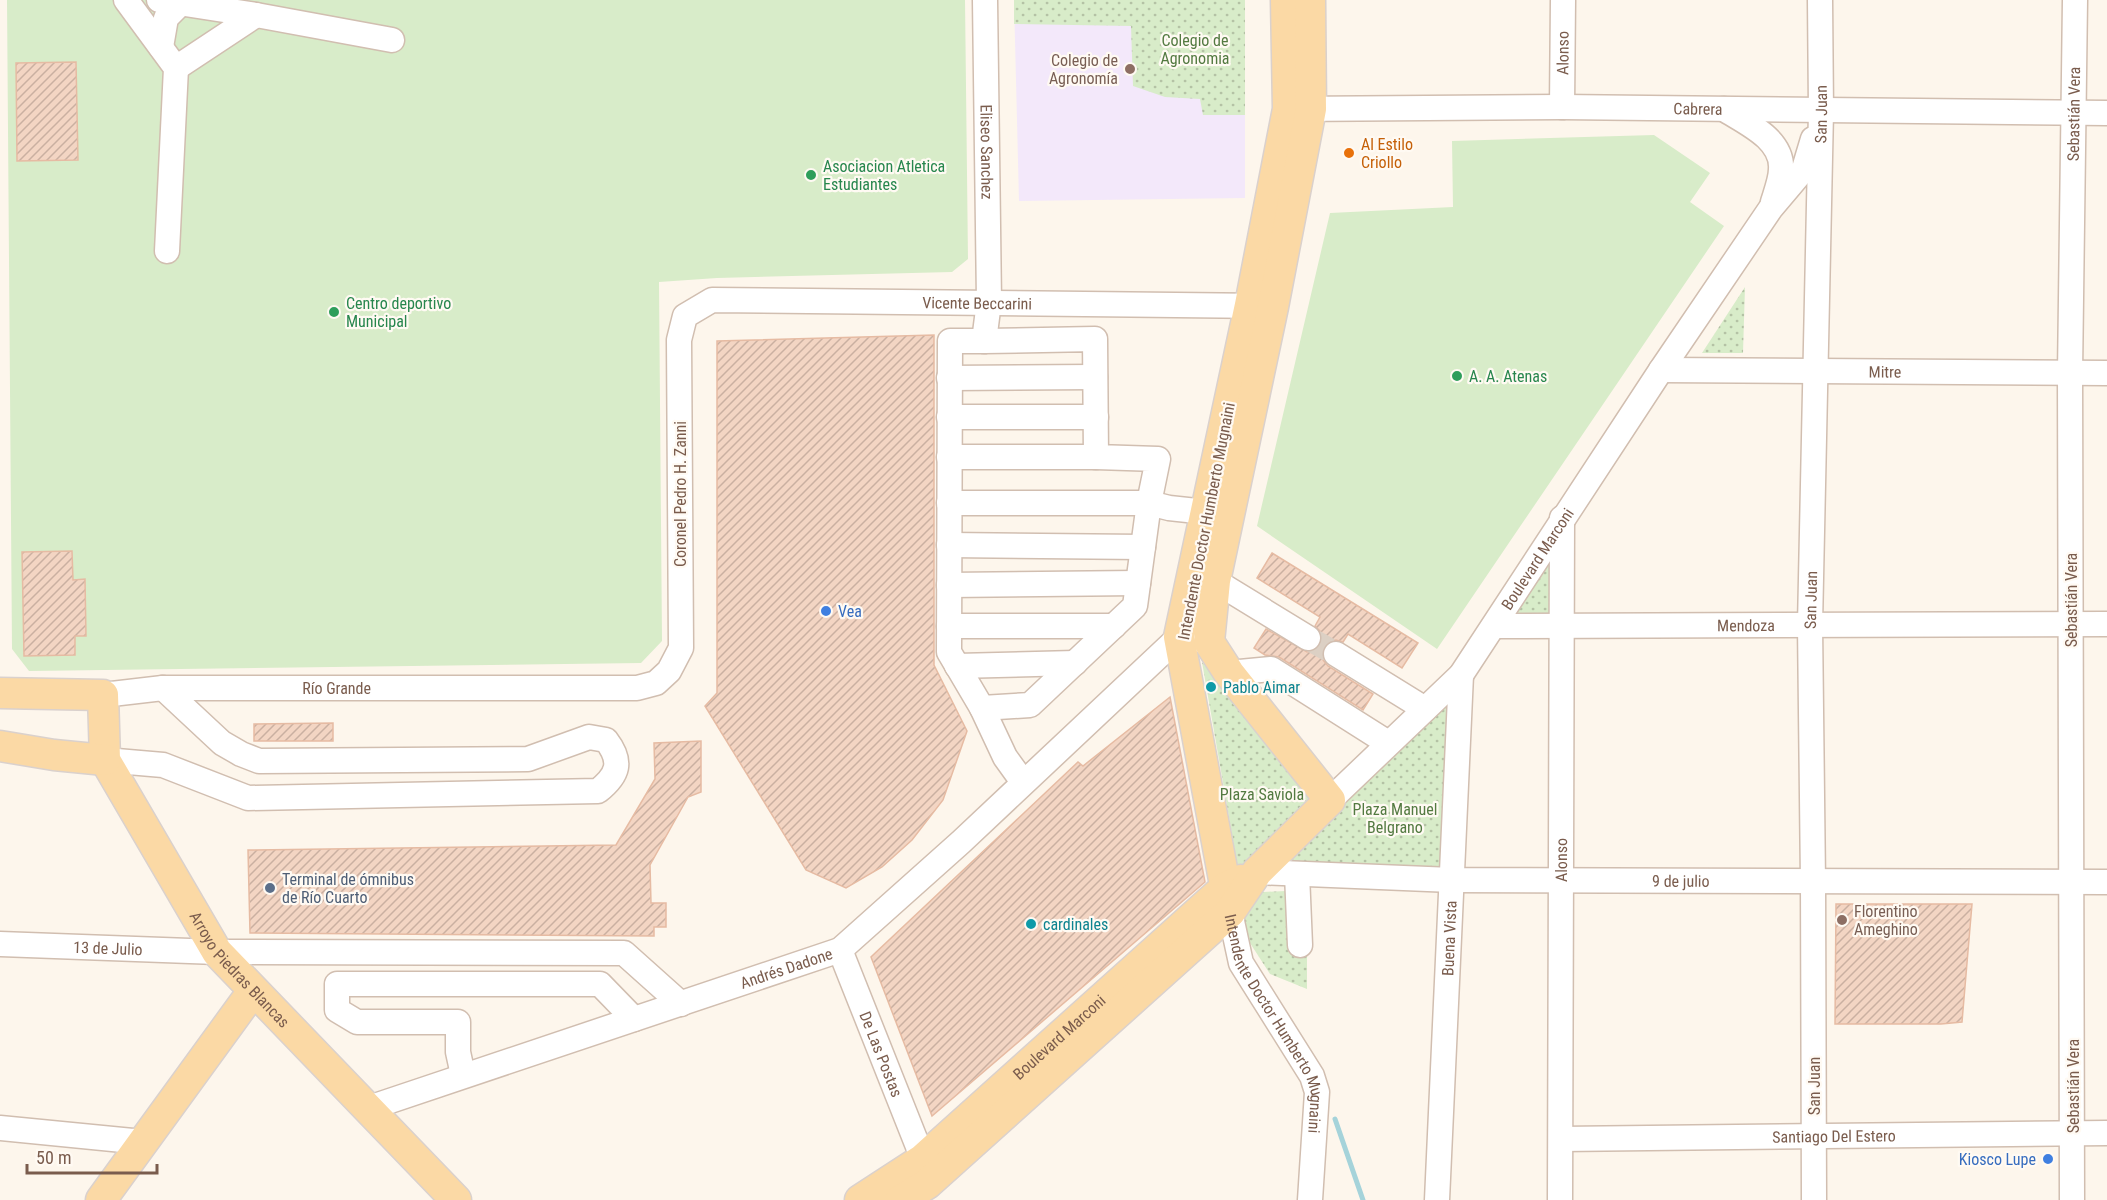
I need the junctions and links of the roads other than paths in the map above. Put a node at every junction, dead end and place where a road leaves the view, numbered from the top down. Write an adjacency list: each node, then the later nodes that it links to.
1 (126, 0): 11 (street)
2 (985, 0): 22 (street, Eliseo Sanchez)
3 (1286, 0): 15 (main road, Intendente Doctor Humberto Mugnaini)
4 (1310, 0): 15 (main road, Intendente Doctor Humberto Mugnaini)
5 (1563, 0): 14 (street, Alonso)
6 (1820, 0): 17 (street, San Juan)
7 (2075, 0): 19 (street, Sebastián Vera)
8 (180, 3): 9 (street); 11 (street); 12 (street)
9 (256, 15): 10 (street); 12 (street)
10 (392, 40)
11 (161, 48): 13 (street)
12 (204, 49): 13 (street)
13 (176, 68): 21 (street)
14 (1562, 107): 15 (street, Cabrera); 16 (street, Cabrera)
15 (1299, 109): 23 (main road, Intendente Doctor Humberto Mugnaini)
16 (1724, 109): 17 (street, Cabrera); 20 (street, Boulevard Marconi)
17 (1821, 111): 19 (street, Cabrera); 20 (street, Boulevard Marconi); 26 (street, San Juan)
18 (2107, 112): 19 (street, Cabrera)
19 (2074, 113): 28 (street, Sebastián Vera)
20 (1771, 208): 27 (street, Boulevard Marconi)
21 (167, 251)
22 (989, 302): 23 (street, Vicente Beccarini); 24 (street, Vicente Beccarini); 25 (street, Eliseo Sanchez)
23 (1261, 306): 38 (main road, Intendente Doctor Humberto Mugnaini); 42 (main road, Intendente Doctor Humberto Mugnaini)
24 (685, 316): 58 (street, Coronel Pedro H. Zanni)
25 (984, 341): 30 (street); 31 (street)
26 (1815, 369): 27 (street, Mitre); 28 (street, Mitre); 47 (street, San Juan)
27 (1661, 370): 39 (street, Boulevard Marconi)
28 (2070, 373): 29 (street, Mitre); 45 (street, Sebastián Vera)
29 (2107, 373)
30 (949, 378): 31 (street); 32 (street)
31 (1095, 378): 33 (street)
32 (950, 417): 33 (street); 34 (street)
33 (1096, 417): 35 (street)
34 (949, 457): 35 (street); 37 (street)
35 (1096, 457): 36 (street)
36 (1149, 502): 37 (street); 38 (street); 41 (street)
37 (950, 503): 40 (street)
38 (1206, 512): 52 (main road, Intendente Doctor Humberto Mugnaini)
39 (1562, 518): 50 (street, Boulevard Marconi); 51 (street, Alonso)
40 (949, 545): 41 (street); 44 (street)
41 (1143, 547): 43 (street)
42 (1215, 581): 53 (street); 54 (main road, Intendente Doctor Humberto Mugnaini)
43 (1138, 584): 44 (street); 49 (street)
44 (949, 585): 48 (street)
45 (2071, 624): 46 (street, Mendoza); 47 (street, Mendoza); 77 (street, Sebastián Vera)
46 (2107, 624)
47 (1810, 625): 51 (street, Mendoza); 76 (street, San Juan)
48 (949, 626): 49 (street); 57 (street)
49 (1114, 626): 56 (street)
50 (1494, 626): 51 (street, Mendoza); 60 (street, Boulevard Marconi)
51 (1562, 626): 75 (street, Alonso)
52 (1179, 638): 54 (street); 70 (street, Andrés Dadone); 79 (main road, Intendente Doctor Humberto Mugnaini)
53 (1308, 638)
54 (1209, 642): 59 (main road, Intendente Doctor Humberto Mugnaini)
55 (1336, 654): 65 (street)
56 (1075, 663): 57 (street); 64 (street)
57 (957, 666): 64 (street)
58 (669, 671): 61 (street, Río Grande)
59 (1229, 673): 67 (street); 71 (main road, Intendente Doctor Humberto Mugnaini)
60 (1461, 675): 65 (street, Boulevard Marconi); 74 (street, Buena Vista)
61 (163, 688): 63 (street, Río Grande); 69 (street)
62 (0, 693): 63 (main road, Río Grande)
63 (103, 695): 69 (main road, Arroyo Piedras Blancas)
64 (982, 708): 70 (street)
65 (1425, 709): 67 (street, Boulevard Marconi)
66 (0, 726): 68 (street)
67 (1388, 743): 71 (street, Boulevard Marconi)
68 (10, 747): 69 (main road)
69 (105, 759): 83 (main road, Arroyo Piedras Blancas)
70 (1023, 782): 82 (street, Andrés Dadone)
71 (1330, 800): 72 (main road, Boulevard Marconi)
72 (1257, 872): 73 (street, 9 de julio); 79 (main road, Boulevard Marconi)
73 (1297, 874): 74 (street, 9 de julio); 81 (street)
74 (1452, 880): 75 (street, 9 de julio); 101 (street, Buena Vista)
75 (1562, 881): 76 (street, 9 de julio); 93 (street, Alonso)
76 (1814, 882): 77 (street, 9 de julio); 92 (street, San Juan)
77 (2073, 882): 78 (street, 9 de julio); 91 (street, Sebastián Vera)
78 (2107, 882)
79 (1228, 900): 95 (main road, Boulevard Marconi); 100 (street, Intendente Doctor Humberto Mugnaini)
80 (0, 944): 83 (street, 13 de Julio)
81 (1300, 945)
82 (840, 950): 85 (street, Andrés Dadone); 95 (street, De Las Postas)
83 (217, 952): 84 (main road, Arroyo Piedras Blancas); 85 (street, 13 de Julio)
84 (253, 990): 88 (main road, Arroyo Piedras Blancas); 94 (main road)
85 (681, 1004): 86 (street, Andrés Dadone)
86 (634, 1019): 87 (street, Andrés Dadone); 87 (street)
87 (463, 1076): 88 (street, Andrés Dadone)
88 (369, 1108): 97 (main road, Arroyo Piedras Blancas)
89 (0, 1128): 94 (street)
90 (2107, 1133): 91 (street, Santiago Del Estero)
91 (2073, 1134): 92 (street, Santiago Del Estero); 104 (street, Sebastián Vera)
92 (1814, 1136): 93 (street, Santiago Del Estero); 103 (street, San Juan)
93 (1561, 1139): 102 (street, Alonso)
94 (143, 1142): 96 (main road)
95 (926, 1181): 98 (main road, Boulevard Marconi); 99 (main road, Boulevard Marconi)
96 (101, 1200)
97 (456, 1200)
98 (860, 1200)
99 (901, 1200)
100 (1310, 1200)
101 (1437, 1200)
102 (1560, 1200)
103 (1814, 1200)
104 (2072, 1200)

